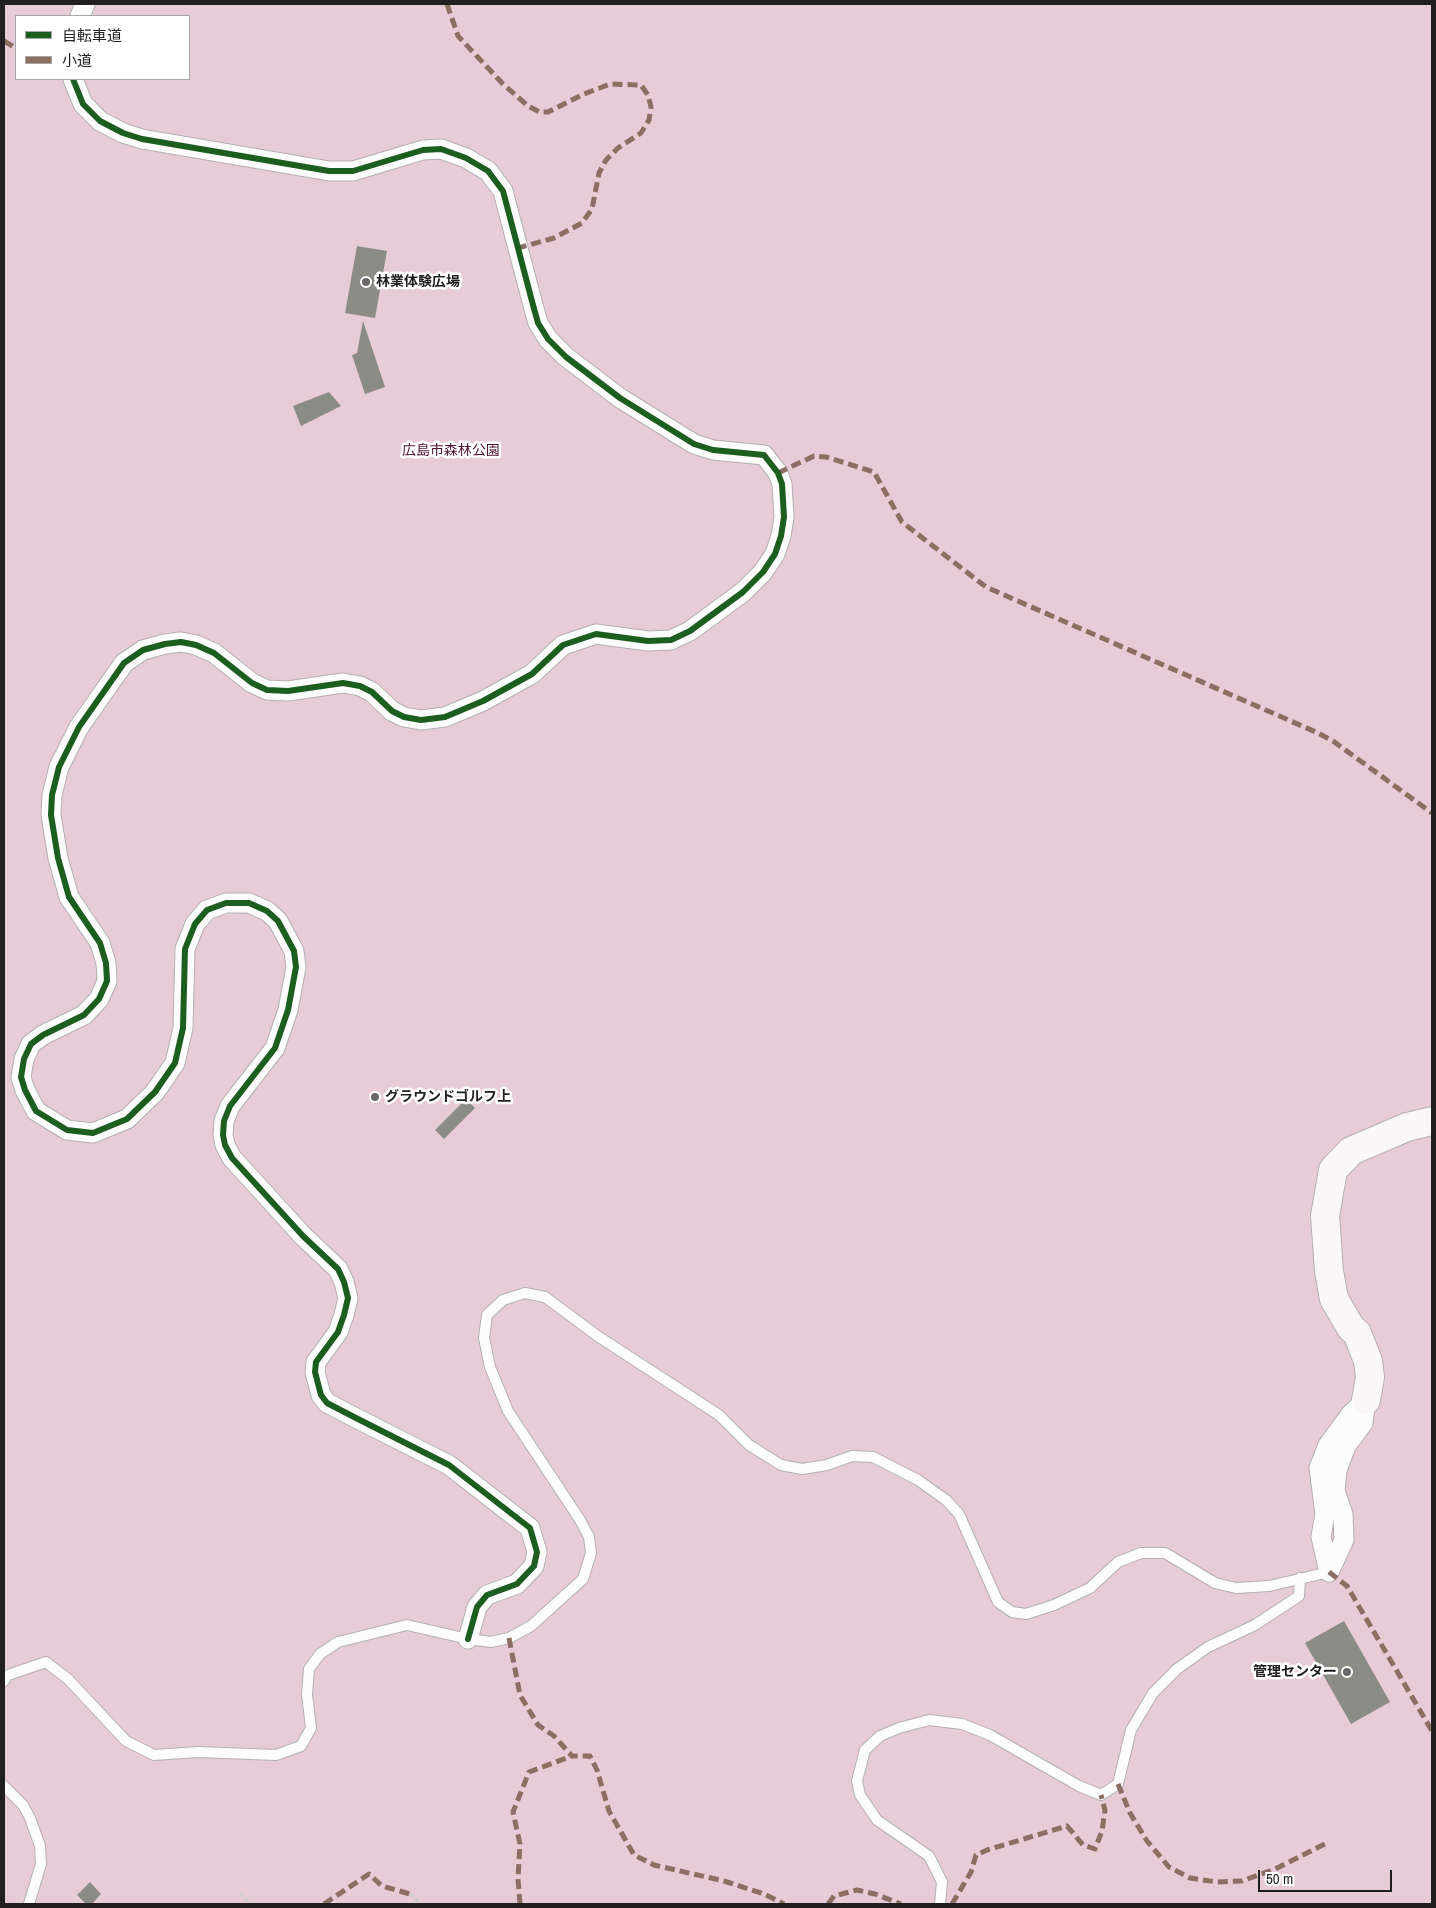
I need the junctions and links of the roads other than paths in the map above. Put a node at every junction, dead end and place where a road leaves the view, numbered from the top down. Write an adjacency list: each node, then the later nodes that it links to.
1 (74, 80): 6 (street)
2 (1432, 1121): 3 (street)
3 (1366, 1400): 4 (street)
4 (1328, 1572): 5 (lane)
5 (1300, 1578): 6 (lane); 10 (lane)
6 (468, 1639): 7 (lane)
7 (4, 1681)
8 (4, 1786): 9 (lane)
9 (29, 1904)
10 (940, 1904)

